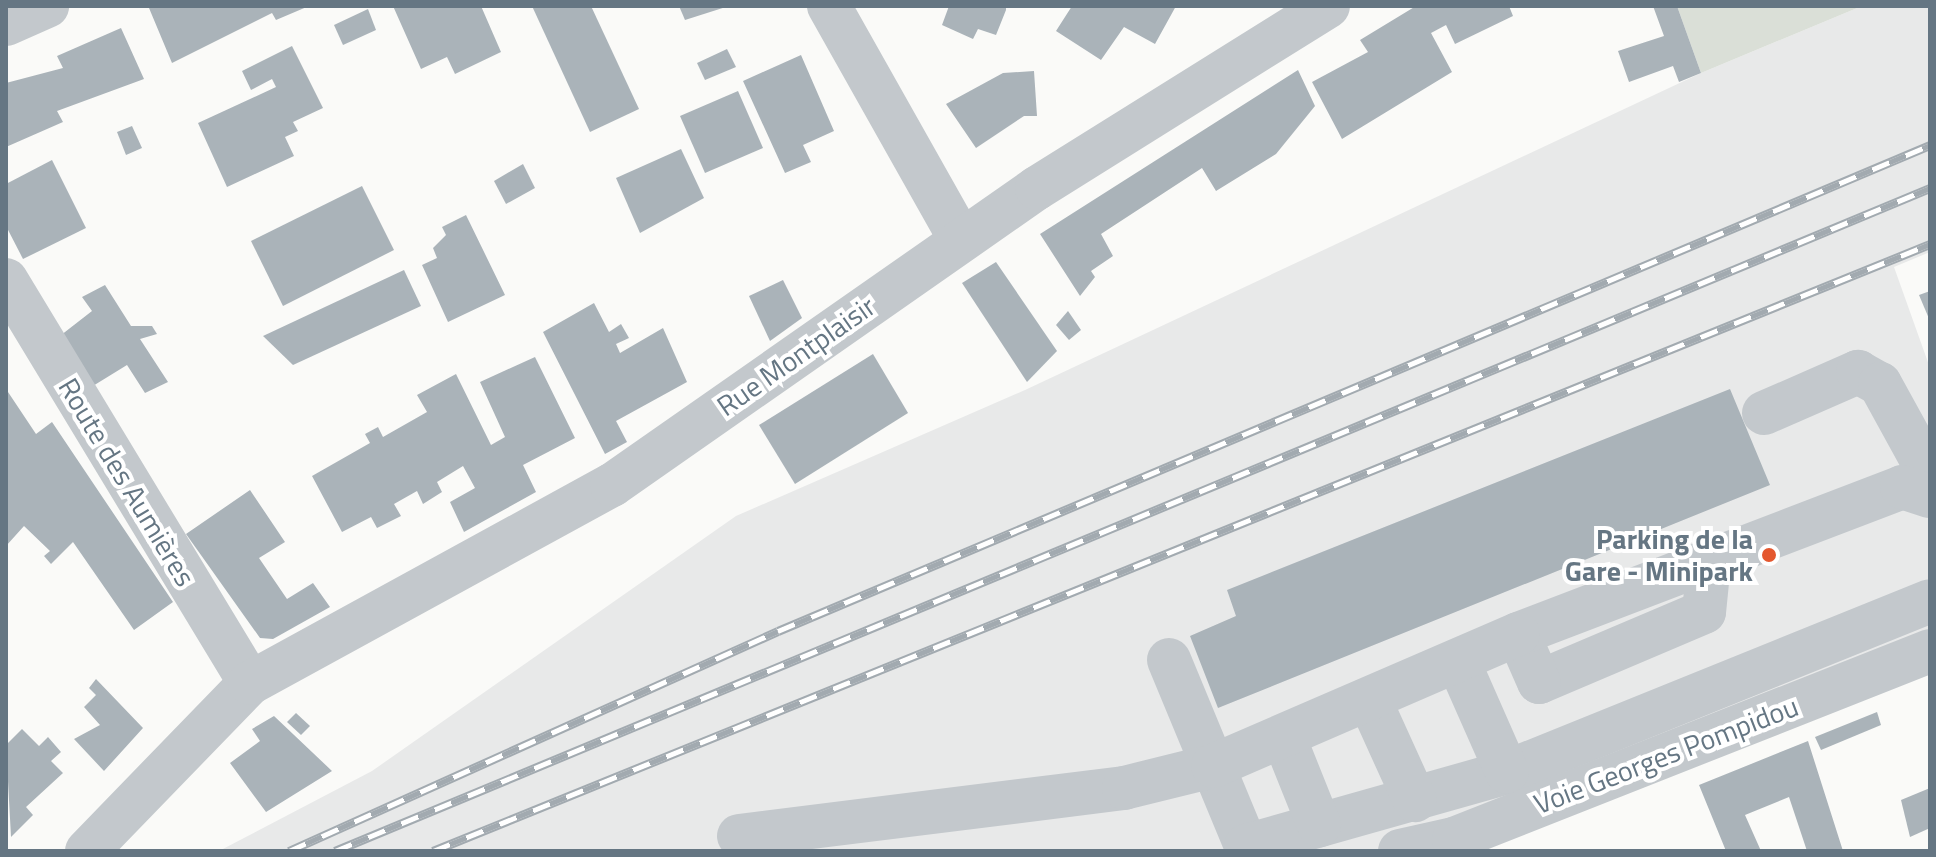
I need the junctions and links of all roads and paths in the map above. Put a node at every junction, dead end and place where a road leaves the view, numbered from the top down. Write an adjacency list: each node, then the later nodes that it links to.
1 (47, 6): 4 (street)
2 (829, 6): 5 (street)
3 (1328, 6): 5 (street, Rue Montplaisir)
4 (6, 24)
5 (961, 240): 14 (street, Rue Montplaisir)
6 (6, 280): 14 (street, Route des Aumières)
7 (1764, 413): 8 (street)
8 (1930, 475)
9 (1930, 496): 13 (street)
10 (1930, 601): 18 (street)
11 (1930, 651): 23 (street, Voie Georges Pompidou)
12 (1169, 660): 17 (street)
13 (1458, 661): 15 (street); 18 (street)
14 (250, 683): 22 (street, Rue Montplaisir)
15 (1370, 701): 16 (street); 19 (street)
16 (1285, 740): 17 (street); 20 (street)
17 (1213, 766): 20 (street); 21 (street)
18 (1507, 772): 19 (street)
19 (1415, 800): 20 (street)
20 (1319, 825)
21 (739, 836)
22 (87, 851)
23 (1400, 851)

